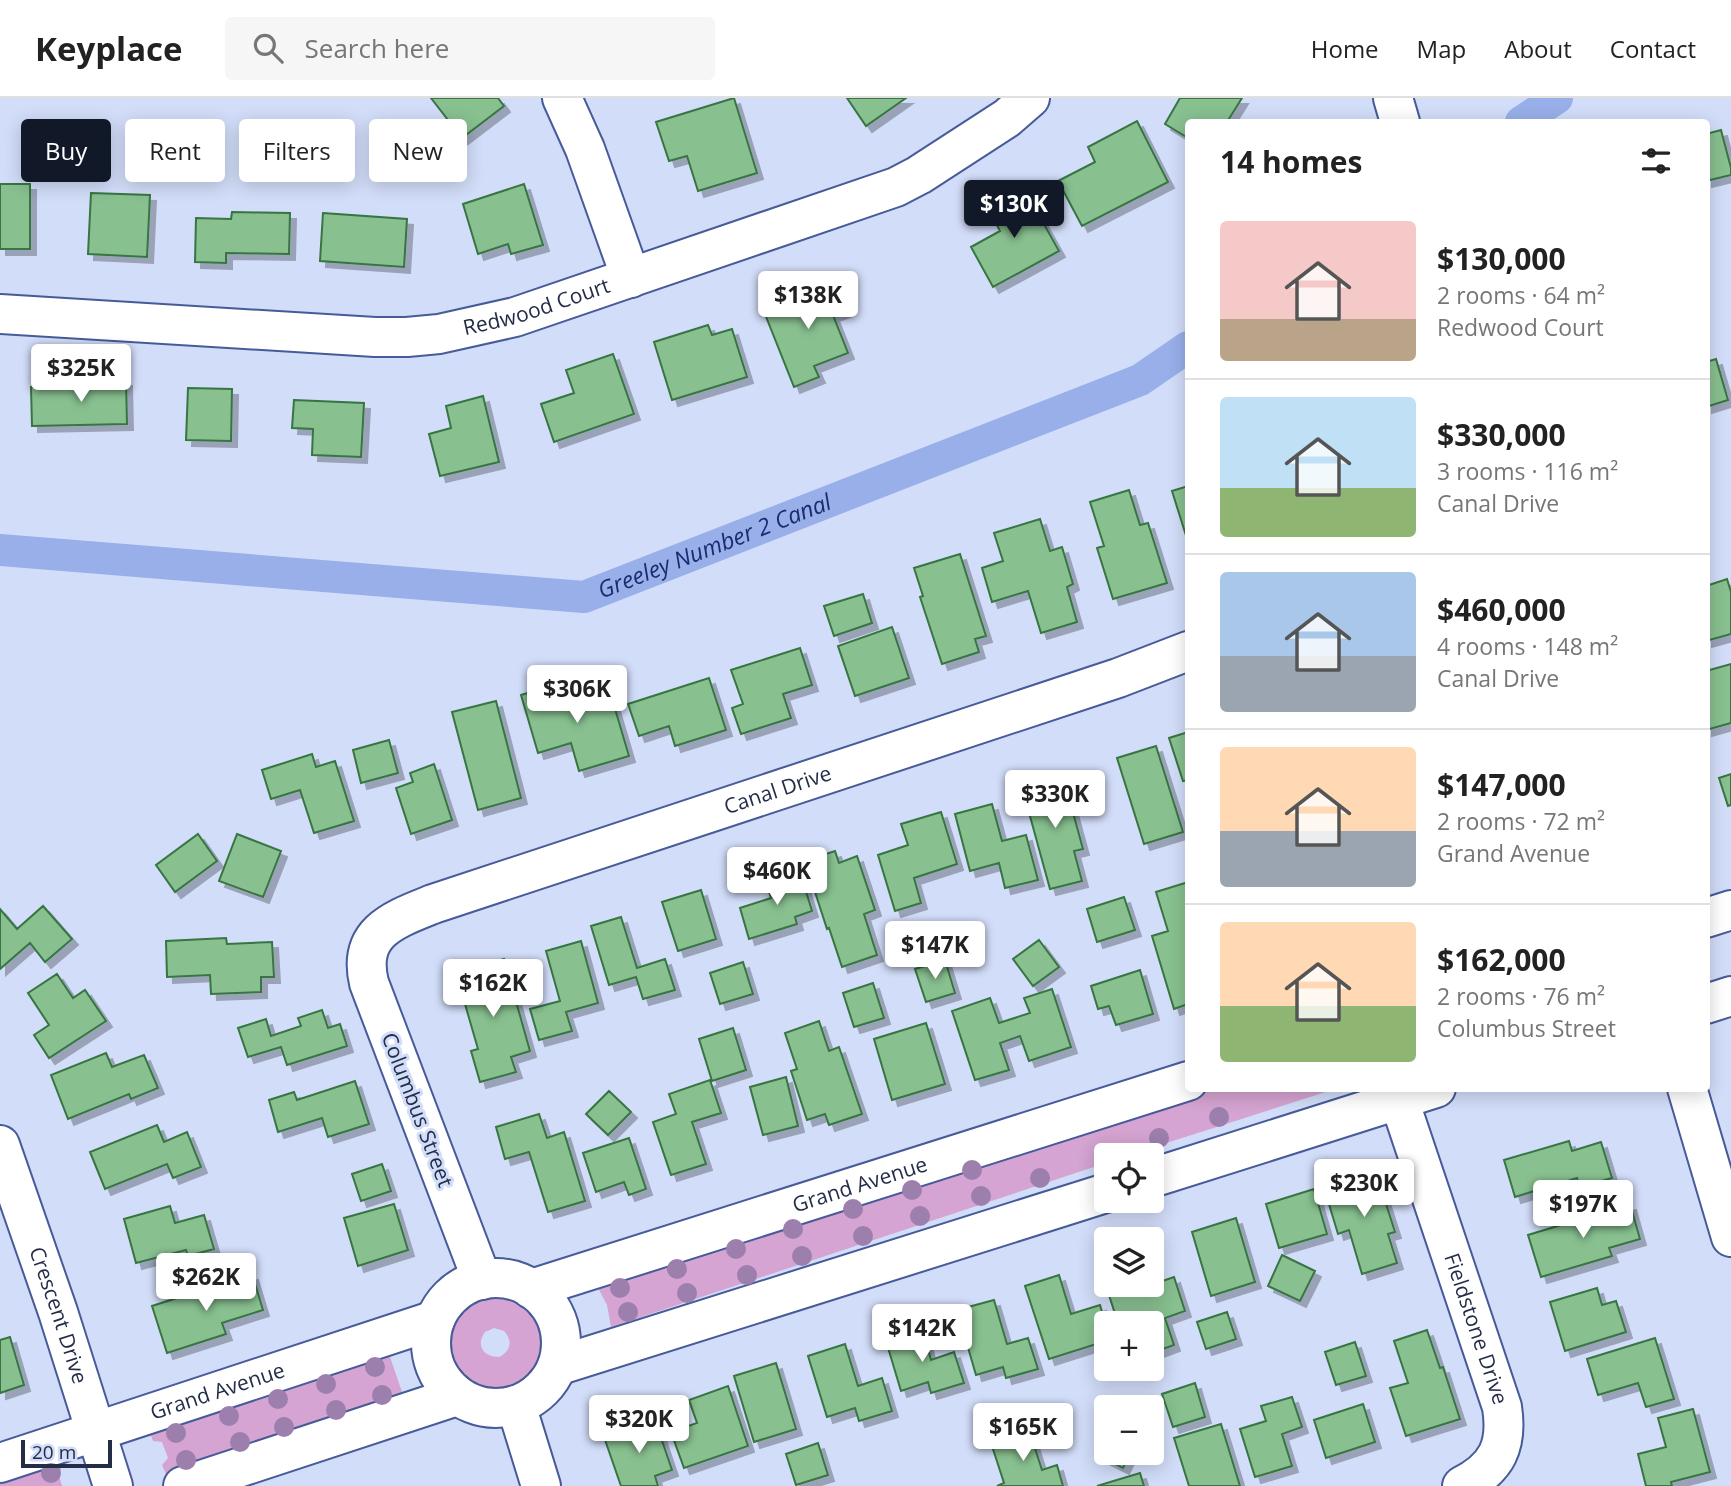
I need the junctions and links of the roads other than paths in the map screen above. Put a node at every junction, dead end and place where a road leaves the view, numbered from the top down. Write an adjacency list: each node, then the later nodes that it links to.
1 (562, 98): 5 (street)
2 (1030, 98): 5 (street, Redwood Court)
3 (1393, 98): 4 (street)
4 (1399, 119)
5 (631, 278): 6 (street, Redwood Court)
6 (0, 314)
7 (1185, 652): 10 (street, Canal Drive)
8 (1731, 910): 9 (street)
9 (1710, 917)
10 (373, 938): 20 (street, Columbus Street)
11 (1731, 996): 12 (street)
12 (1710, 1003)
13 (1185, 1082): 21 (street, Grand Avenue)
14 (1688, 1092): 19 (street)
15 (1397, 1094): 17 (street); 31 (street, Fieldstone Drive)
16 (0, 1146): 26 (street, Crescent Drive)
17 (1164, 1174)
18 (1094, 1197): 23 (street)
19 (1731, 1237)
20 (482, 1280): 21 (street); 22 (street)
21 (531, 1289): 23 (street)
22 (435, 1320): 24 (street); 26 (street, Grand Avenue)
23 (557, 1366): 25 (street)
24 (457, 1396): 25 (street); 29 (street)
25 (516, 1405): 30 (street)
26 (95, 1431): 27 (street, Grand Avenue); 28 (street, Crescent Drive)
27 (0, 1463)
28 (113, 1486)
29 (183, 1486)
30 (541, 1486)
31 (1462, 1486)

